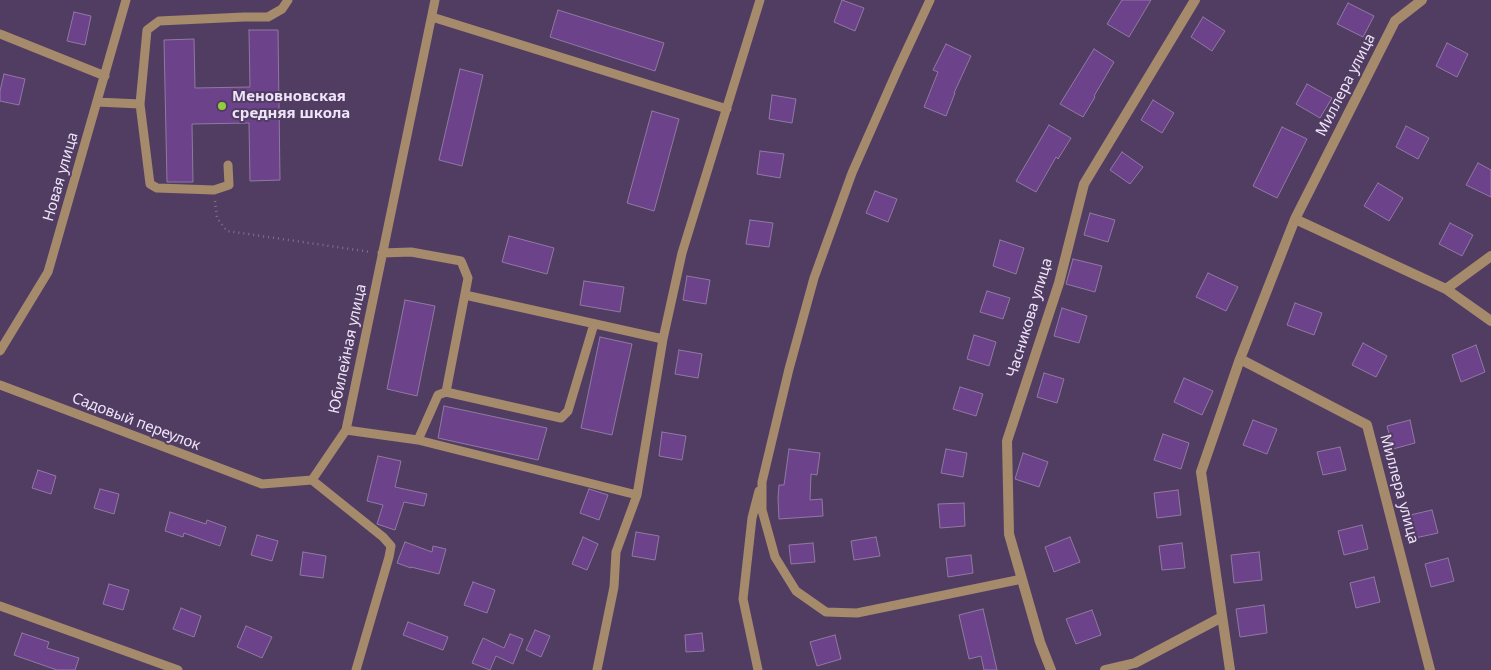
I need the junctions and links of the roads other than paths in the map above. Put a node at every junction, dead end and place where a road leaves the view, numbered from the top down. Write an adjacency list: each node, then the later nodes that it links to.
1 (126, 0): 10 (lane, Новая улица)
2 (288, 0): 12 (lane)
3 (436, 0): 8 (lane, Юбилейная улица)
4 (760, 0): 13 (lane)
5 (930, 0): 30 (lane)
6 (1195, 0): 32 (street, Часникова улица)
7 (1422, 0): 15 (street, Миллера улица)
8 (432, 17): 13 (lane); 16 (lane, Юбилейная улица)
9 (0, 34): 10 (lane)
10 (105, 76): 11 (lane, Новая улица)
11 (97, 102): 12 (lane); 23 (lane, Новая улица)
12 (140, 104): 14 (lane)
13 (727, 109): 22 (lane)
14 (228, 165)
15 (1295, 219): 18 (street); 24 (street, Миллера улица)
16 (382, 254): 19 (lane); 27 (lane, Юбилейная улица)
17 (1491, 256): 18 (street)
18 (1446, 289): 20 (street)
19 (465, 295): 21 (lane); 26 (lane)
20 (1491, 321)
21 (594, 324): 22 (lane); 26 (lane)
22 (663, 339): 31 (lane)
23 (0, 351)
24 (1240, 359): 34 (street, Миллера улица); 42 (street, Миллера улица)
25 (0, 385): 29 (lane, Садовый переулок)
26 (446, 392): 28 (lane)
27 (346, 430): 28 (lane); 29 (lane, Юбилейная улица)
28 (418, 440): 31 (lane)
29 (312, 480): 36 (lane)
30 (762, 482): 32 (lane); 38 (lane)
31 (637, 495): 37 (lane)
32 (1022, 579): 39 (street, Часникова улица)
33 (0, 606): 35 (lane)
34 (1222, 617): 40 (street); 41 (street, Миллера улица)
35 (178, 670)
36 (356, 670)
37 (597, 670)
38 (758, 670)
39 (1051, 670)
40 (1105, 670)
41 (1230, 670)
42 (1430, 670)

